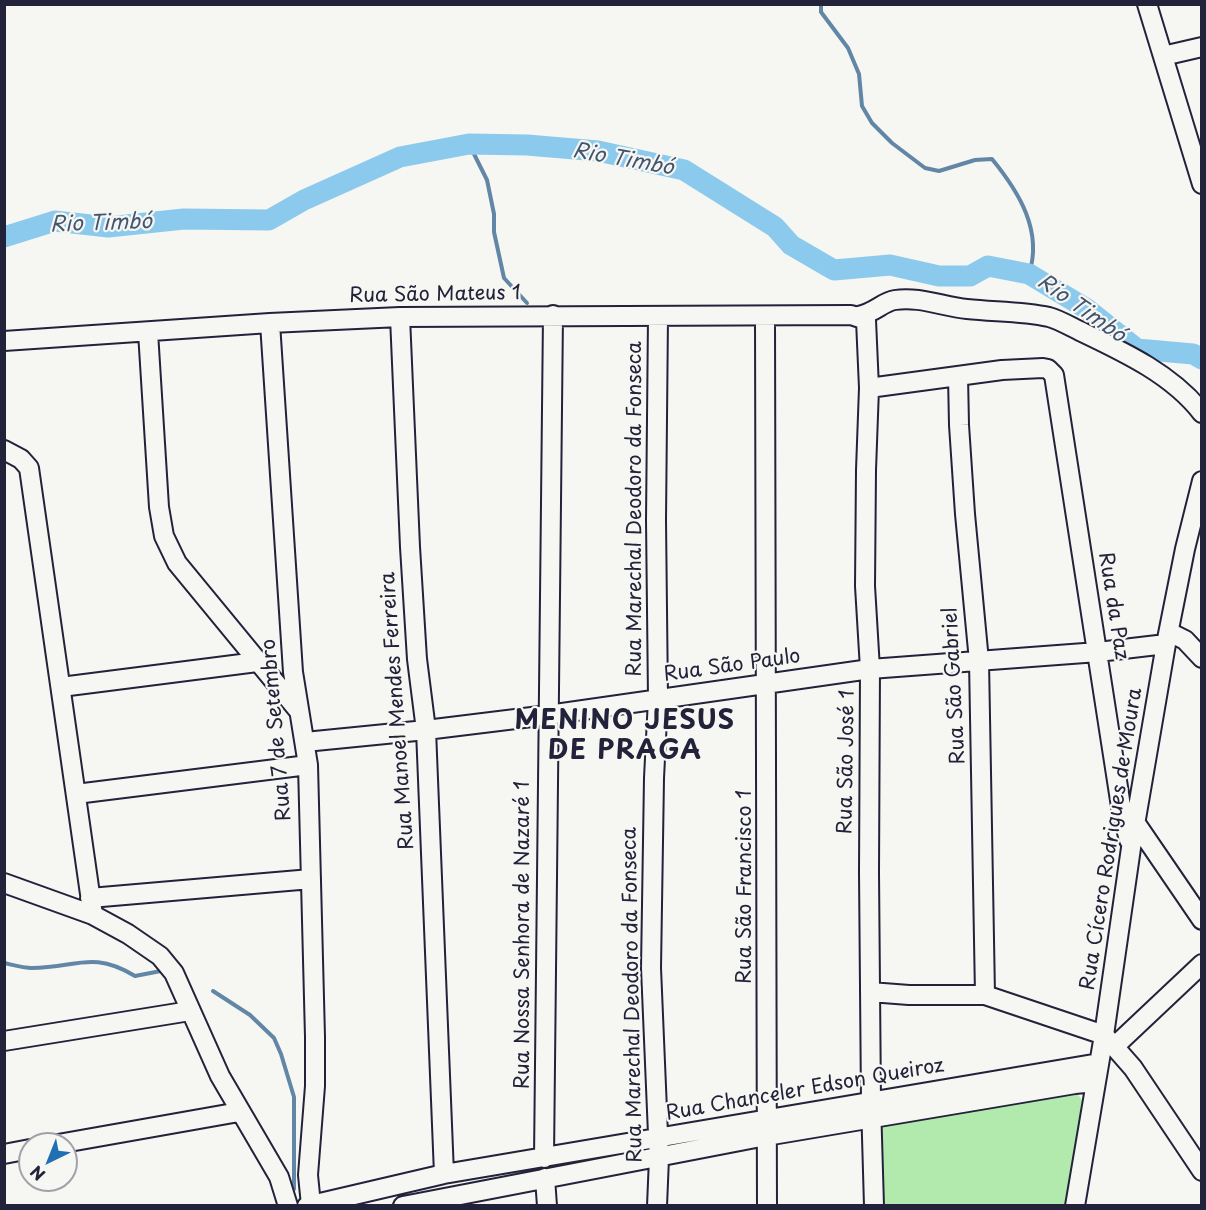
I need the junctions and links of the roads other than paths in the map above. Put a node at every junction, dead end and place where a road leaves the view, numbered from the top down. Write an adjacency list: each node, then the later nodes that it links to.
1 (1147, 4): 3 (street)
2 (1202, 46): 3 (street)
3 (1163, 56): 4 (street)
4 (1200, 176)
5 (553, 315): 6 (street, Rua São Mateus 1); 7 (street, Rua São Mateus 1); 28 (street, Rua Nossa Senhora de Nazaré 1)
6 (400, 317): 10 (street, Rua São Mateus 1); 29 (street, Rua Manoel Mendes Ferreira)
7 (658, 317): 8 (street, Rua São Mateus 1); 26 (street, Rua Marechal Deodoro da Fonseca)
8 (765, 317): 9 (street, Rua São Mateus 1); 24 (street, Rua São Francisco 1)
9 (862, 318): 14 (street, Rua São José 1); 15 (street)
10 (270, 323): 11 (street, Rua São Mateus 1); 27 (street, Rua 7 de Setembro)
11 (148, 332): 12 (street, Rua São Mateus 1); 22 (street)
12 (4, 341)
13 (958, 376): 14 (street); 19 (street, Rua da Paz); 21 (street, Rua São Gabriel)
14 (869, 388): 23 (street, Rua São José 1)
15 (1202, 413)
16 (4, 450): 25 (street)
17 (1202, 481): 18 (street, Rua Cícero Rodrigues de Moura)
18 (1168, 638): 19 (street, Rua São Paulo); 20 (street); 33 (street, Rua Cícero Rodrigues de Moura)
19 (1098, 652): 21 (street, Rua São Paulo); 34 (street, Rua da Paz)
20 (1200, 654)
21 (979, 661): 23 (street, Rua São Paulo); 41 (street, Rua São Gabriel)
22 (257, 662): 25 (street); 27 (street)
23 (870, 669): 24 (street, Rua São Paulo); 40 (street, Rua São José 1)
24 (766, 683): 26 (street, Rua São Paulo); 49 (street, Rua São Francisco 1)
25 (61, 687): 32 (street)
26 (658, 699): 28 (street, Rua São Paulo); 50 (street, Rua Marechal Deodoro da Fonseca)
27 (298, 710): 30 (street, Rua 7 de Setembro)
28 (548, 715): 29 (street, Rua São Paulo); 52 (street, Rua Nossa Senhora de Nazaré 1)
29 (426, 730): 30 (street, Rua São Paulo); 55 (street, Rua Manoel Mendes Ferreira)
30 (305, 742): 31 (street, Rua 7 de Setembro)
31 (308, 765): 32 (street); 35 (street, Rua 7 de Setembro)
32 (76, 794): 37 (street)
33 (1135, 822): 34 (street, Rua Cícero Rodrigues de Moura); 38 (street)
34 (1131, 848): 43 (street, Rua Cícero Rodrigues de Moura)
35 (311, 879): 37 (street); 58 (street, Rua 7 de Setembro)
36 (4, 883): 37 (street)
37 (91, 907): 42 (street)
38 (1202, 921)
39 (1202, 964): 43 (street)
40 (870, 992): 41 (street); 47 (street, Rua São José 1)
41 (985, 995): 43 (street)
42 (190, 1011): 44 (street); 48 (street)
43 (1109, 1040): 45 (street, Rua Cícero Rodrigues de Moura); 54 (street)
44 (4, 1041)
45 (1099, 1063): 46 (street, Rua Cícero Rodrigues de Moura); 47 (street, Rua Chanceler Edson Queiroz)
46 (1095, 1082): 47 (street, Rua Chanceler Edson Queiroz); 65 (street, Rua Cícero Rodrigues de Moura)
47 (871, 1111): 49 (street, Rua Chanceler Edson Queiroz); 64 (street, Rua São José 1)
48 (239, 1112): 51 (street); 59 (street)
49 (767, 1128): 50 (street, Rua Chanceler Edson Queiroz); 53 (street, Rua Chanceler Edson Queiroz); 63 (street, Rua São Francisco 1)
50 (658, 1138): 52 (street, Rua Chanceler Edson Queiroz); 53 (street, Rua Marechal Deodoro da Fonseca)
51 (78, 1140)
52 (544, 1158): 55 (street, Rua Chanceler Edson Queiroz)
53 (658, 1158): 56 (street, Rua Chanceler Edson Queiroz); 62 (street, Rua Marechal Deodoro da Fonseca)
54 (1202, 1171)
55 (444, 1174): 58 (street, Rua Chanceler Edson Queiroz)
56 (545, 1178): 57 (street, Rua Chanceler Edson Queiroz); 61 (street)
57 (442, 1202): 60 (street, Rua Chanceler Edson Queiroz)
58 (309, 1205)
59 (288, 1206)
60 (403, 1206)
61 (547, 1206)
62 (657, 1206)
63 (767, 1206)
64 (874, 1206)
65 (1075, 1206)

